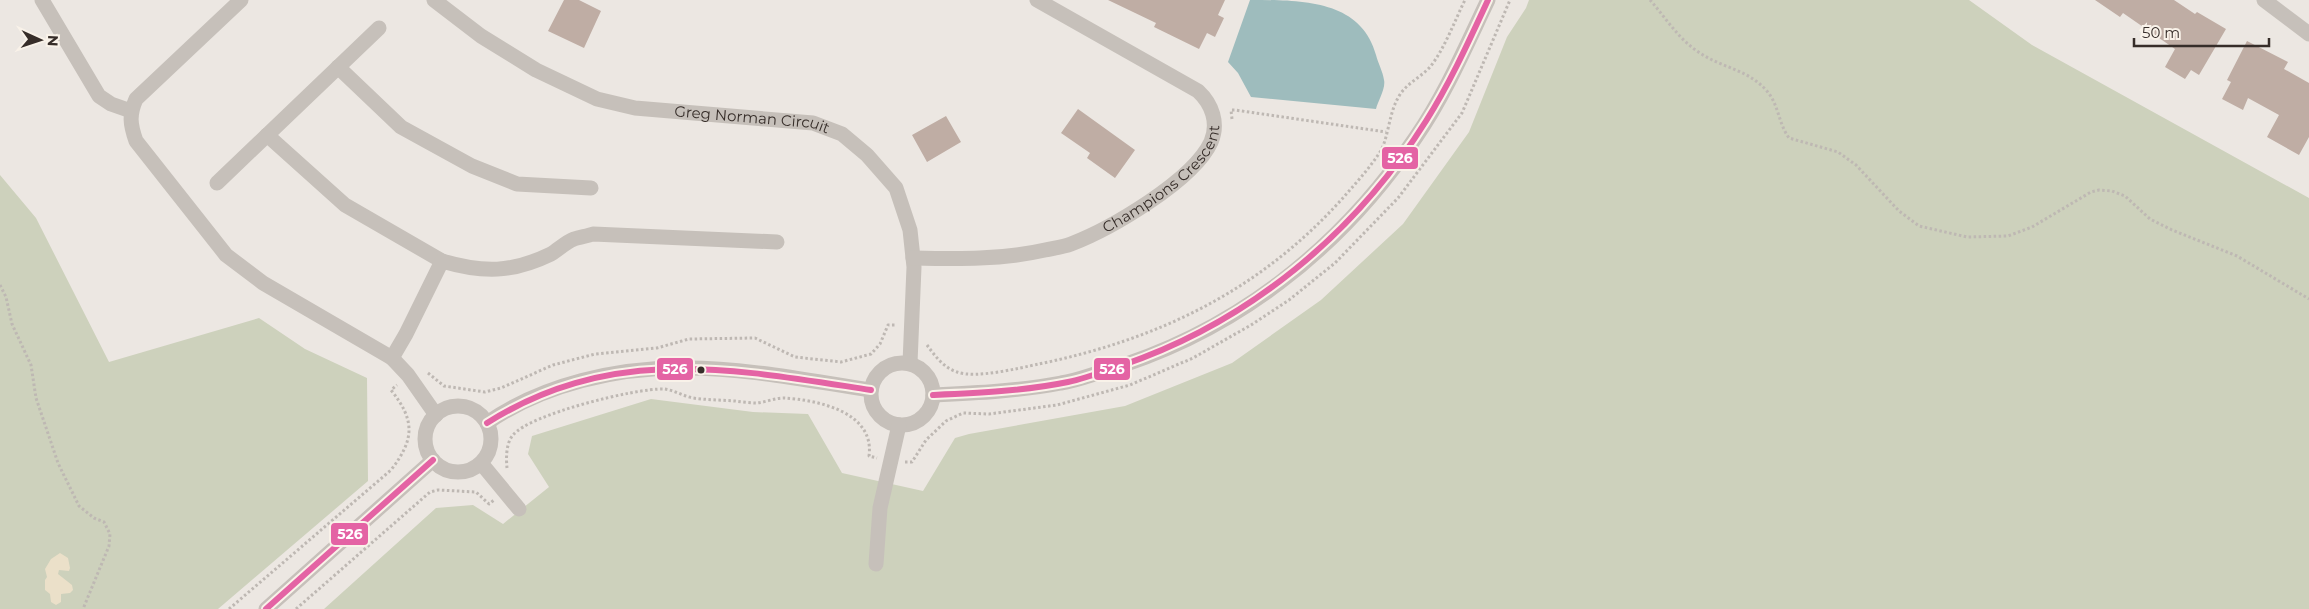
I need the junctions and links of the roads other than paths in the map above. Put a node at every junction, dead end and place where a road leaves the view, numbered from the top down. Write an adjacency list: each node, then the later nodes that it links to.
1 (42, 0): 10 (street)
2 (241, 0): 10 (street)
3 (434, 0): 15 (street, Greg Norman Circuit)
4 (1037, 0): 15 (street, Champions Crescent)
5 (1488, 0): 20 (street)
6 (2264, 0): 8 (street)
7 (379, 28): 9 (street)
8 (2309, 34)
9 (338, 67): 11 (street); 13 (street)
10 (131, 111): 17 (street)
11 (267, 135): 12 (street); 16 (street)
12 (217, 183)
13 (591, 188)
14 (777, 242): 16 (street)
15 (913, 258): 18 (street, Greg Norman Circuit)
16 (442, 261): 17 (street)
17 (392, 358): 21 (street)
18 (910, 363): 19 (street); 20 (street)
19 (871, 390): 22 (street); 23 (street)
20 (933, 395): 23 (street)
21 (436, 415): 22 (street); 24 (street)
22 (487, 423): 25 (street)
23 (899, 425): 27 (street)
24 (433, 460): 25 (street); 28 (street)
25 (481, 463): 26 (street)
26 (519, 509)
27 (876, 564)
28 (266, 609)

